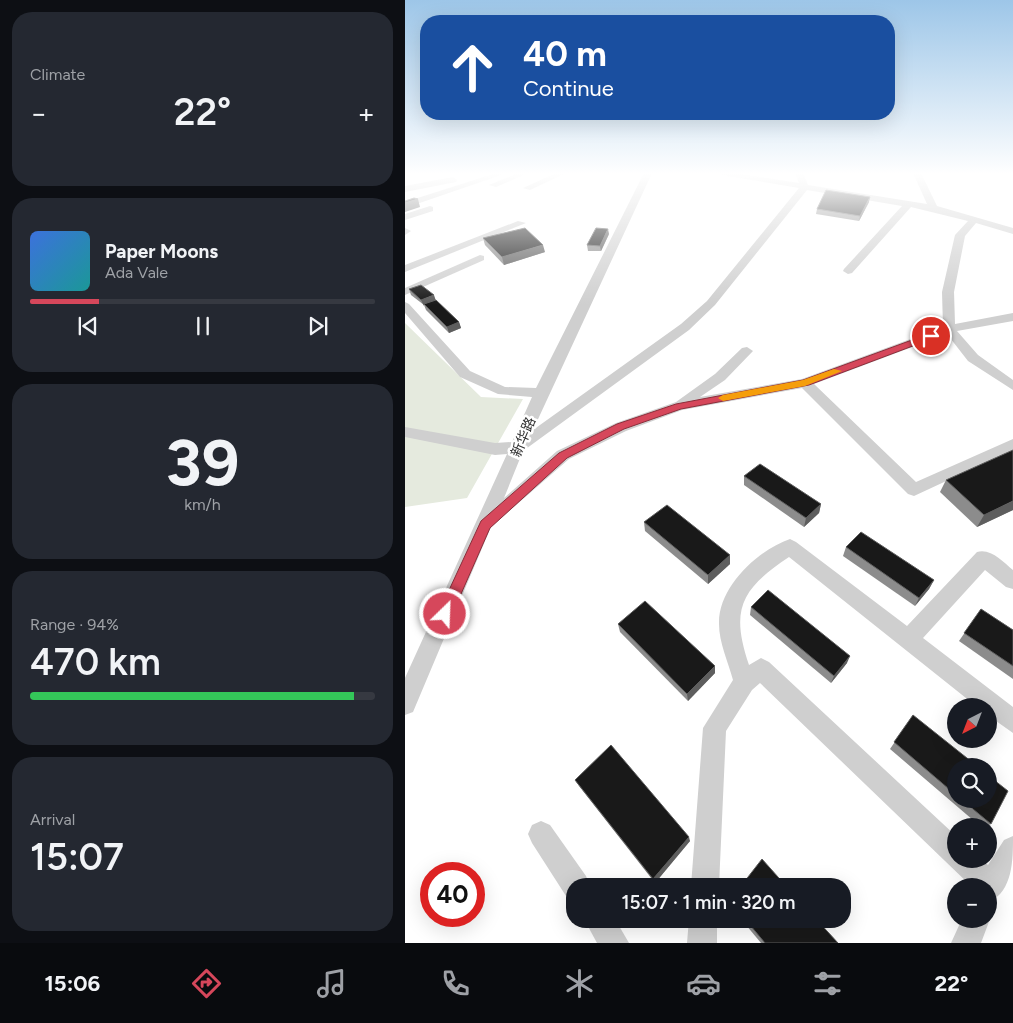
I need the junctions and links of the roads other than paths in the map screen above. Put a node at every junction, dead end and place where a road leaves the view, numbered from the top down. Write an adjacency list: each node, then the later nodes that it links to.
1 (627, 217): 18 (street, 新华路)
2 (781, 217): 22 (street)
3 (898, 217): 10 (street)
4 (964, 217): 5 (street)
5 (974, 220): 7 (street); 14 (street)
6 (521, 223): 9 (street)
7 (1013, 231)
8 (480, 258): 11 (street)
9 (405, 269)
10 (848, 271)
11 (405, 292)
12 (405, 306): 18 (street)
13 (1013, 317): 14 (street)
14 (949, 329): 16 (street); 17 (street)
15 (747, 351): 19 (street)
16 (805, 383): 19 (street); 21 (street)
17 (1013, 386)
18 (541, 393): 22 (street, 新华路)
19 (679, 406): 23 (street)
20 (405, 432): 22 (street)
21 (1013, 444)
22 (519, 447): 23 (street, 新华路)
23 (485, 524): 27 (street, 新华路)
24 (1013, 581): 25 (street)
25 (909, 640): 26 (street); 28 (street)
26 (744, 682): 30 (street); 34 (street)
27 (405, 704)
28 (1013, 721)
29 (541, 834): 33 (street)
30 (947, 845)
31 (1013, 849): 36 (street)
32 (970, 868): 35 (street)
33 (571, 878)
34 (706, 878)
35 (980, 878)
36 (995, 878)
37 (604, 928): 40 (street)
38 (703, 928): 41 (street)
39 (972, 928): 42 (street)
40 (614, 943)
41 (702, 943)
42 (966, 943)

